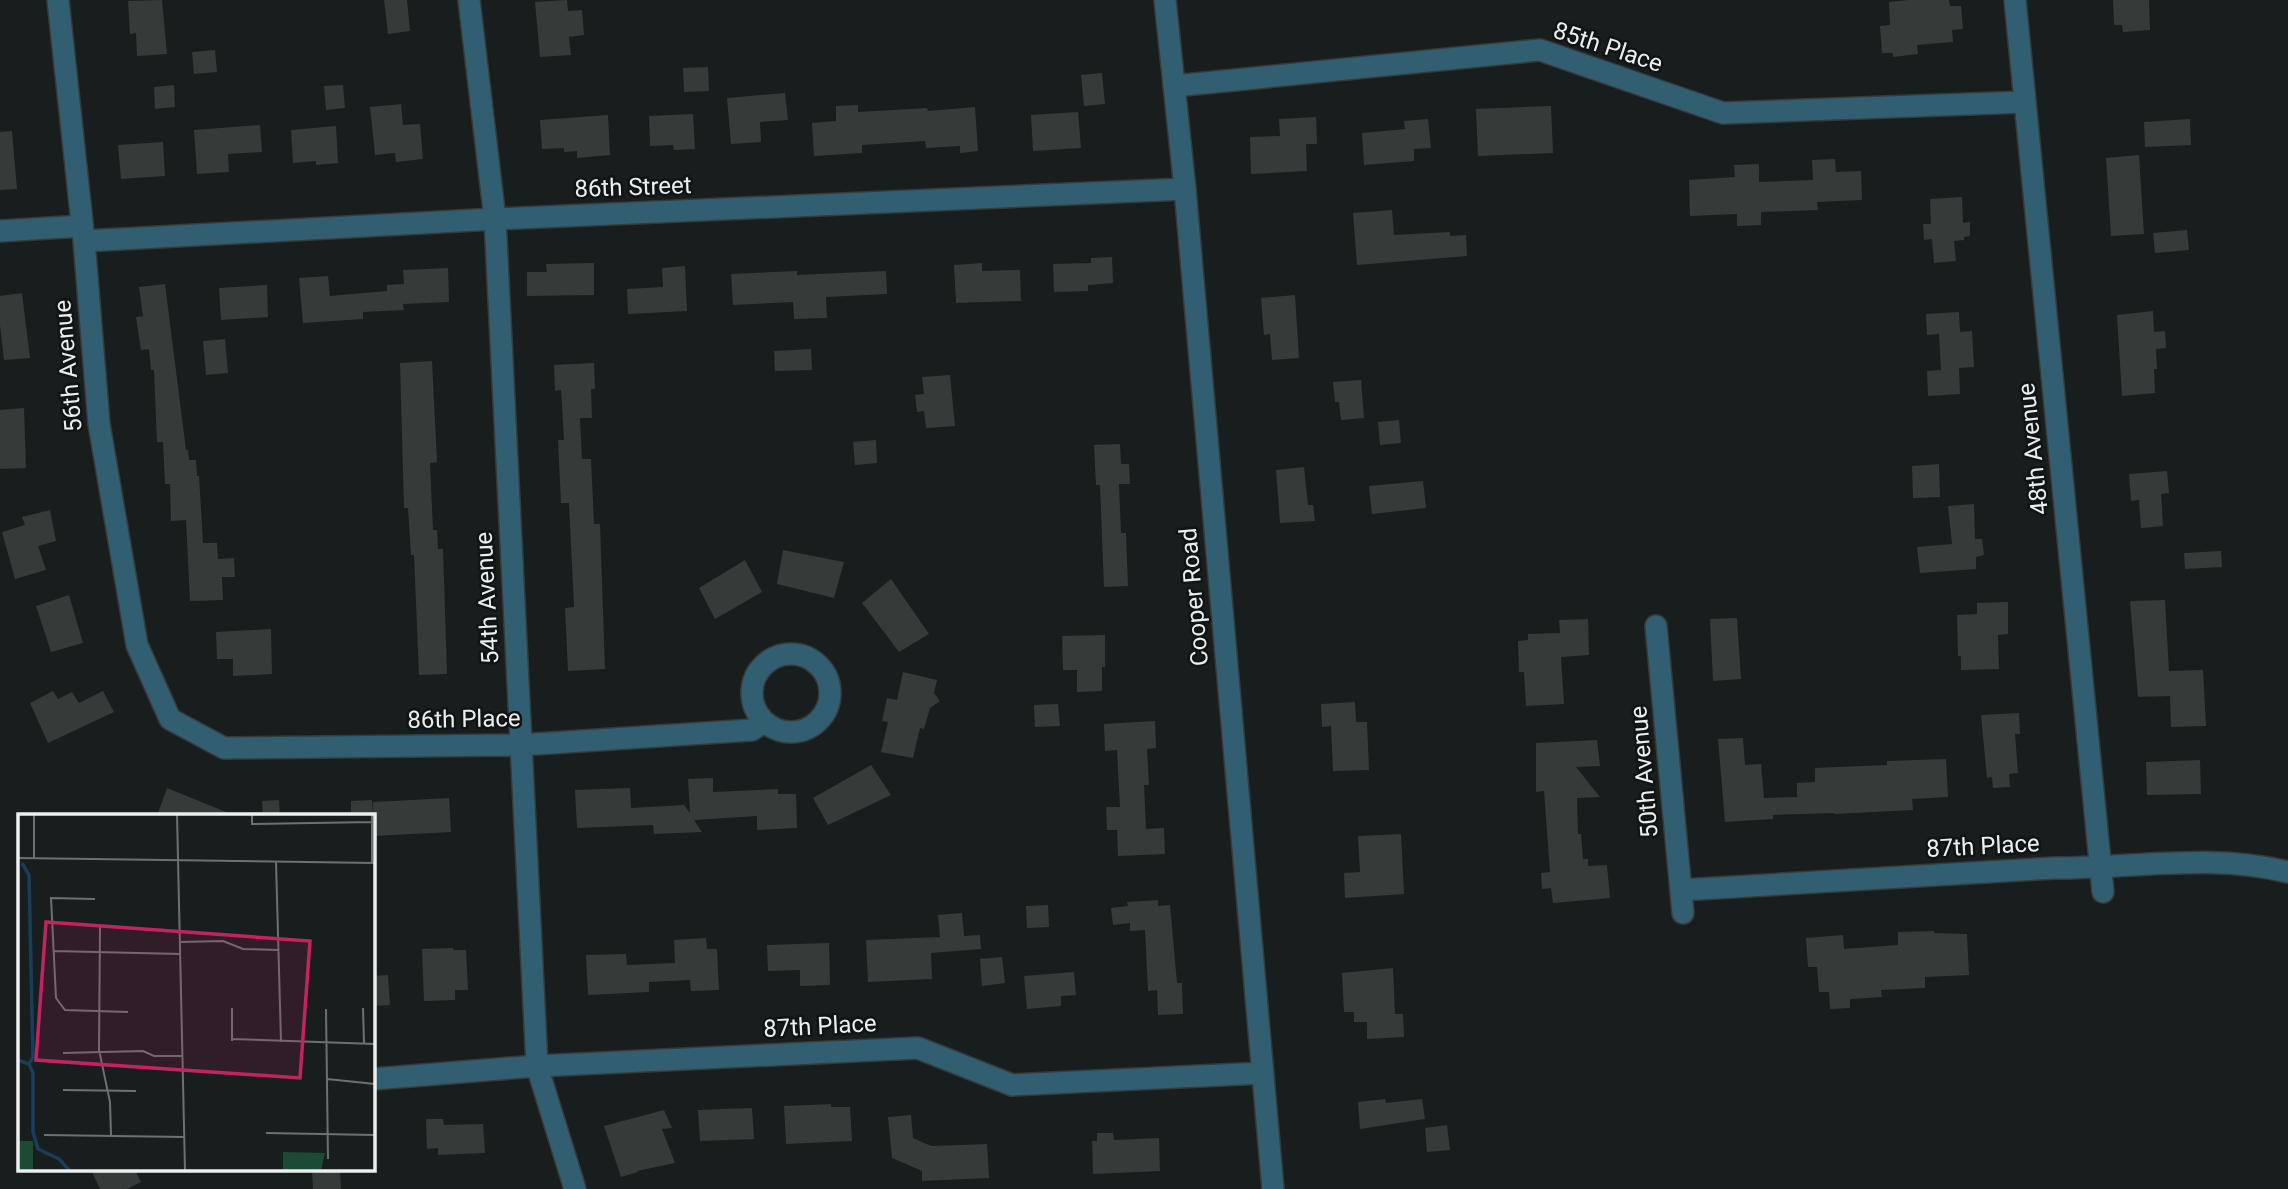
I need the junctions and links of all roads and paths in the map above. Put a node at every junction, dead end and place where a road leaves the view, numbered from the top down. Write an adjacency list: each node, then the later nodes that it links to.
1 (58, 0): 10 (street, 56th Avenue)
2 (469, 0): 8 (street, 54th Avenue)
3 (1165, 0): 5 (street, Cooper Road)
4 (2015, 0): 6 (street, 48th Avenue)
5 (1174, 86): 6 (street, 85th Place); 7 (street, Cooper Road)
6 (2024, 102): 15 (street, 48th Avenue)
7 (1185, 189): 8 (street, 86th Street); 21 (street, Cooper Road)
8 (495, 219): 10 (street, 86th Street); 14 (street, 54th Avenue)
9 (0, 231): 10 (street, 86th Street)
10 (83, 233): 12 (street, 56th Avenue)
11 (1656, 626): 17 (street, 50th Avenue)
12 (170, 719): 14 (street, 86th Place)
13 (764, 722): 14 (street, 86th Place)
14 (520, 745): 20 (street, 54th Avenue)
15 (2101, 868): 16 (street, 87th Place); 17 (street, 87th Place); 18 (street, 48th Avenue)
16 (2288, 872)
17 (1681, 890): 19 (street, 50th Avenue)
18 (2103, 892)
19 (1684, 913)
20 (537, 1066): 21 (street, 87th Place); 22 (street, 87th Place); 23 (street, 54th Avenue)
21 (1263, 1073): 24 (street, Cooper Road)
22 (374, 1079)
23 (575, 1189)
24 (1273, 1189)

